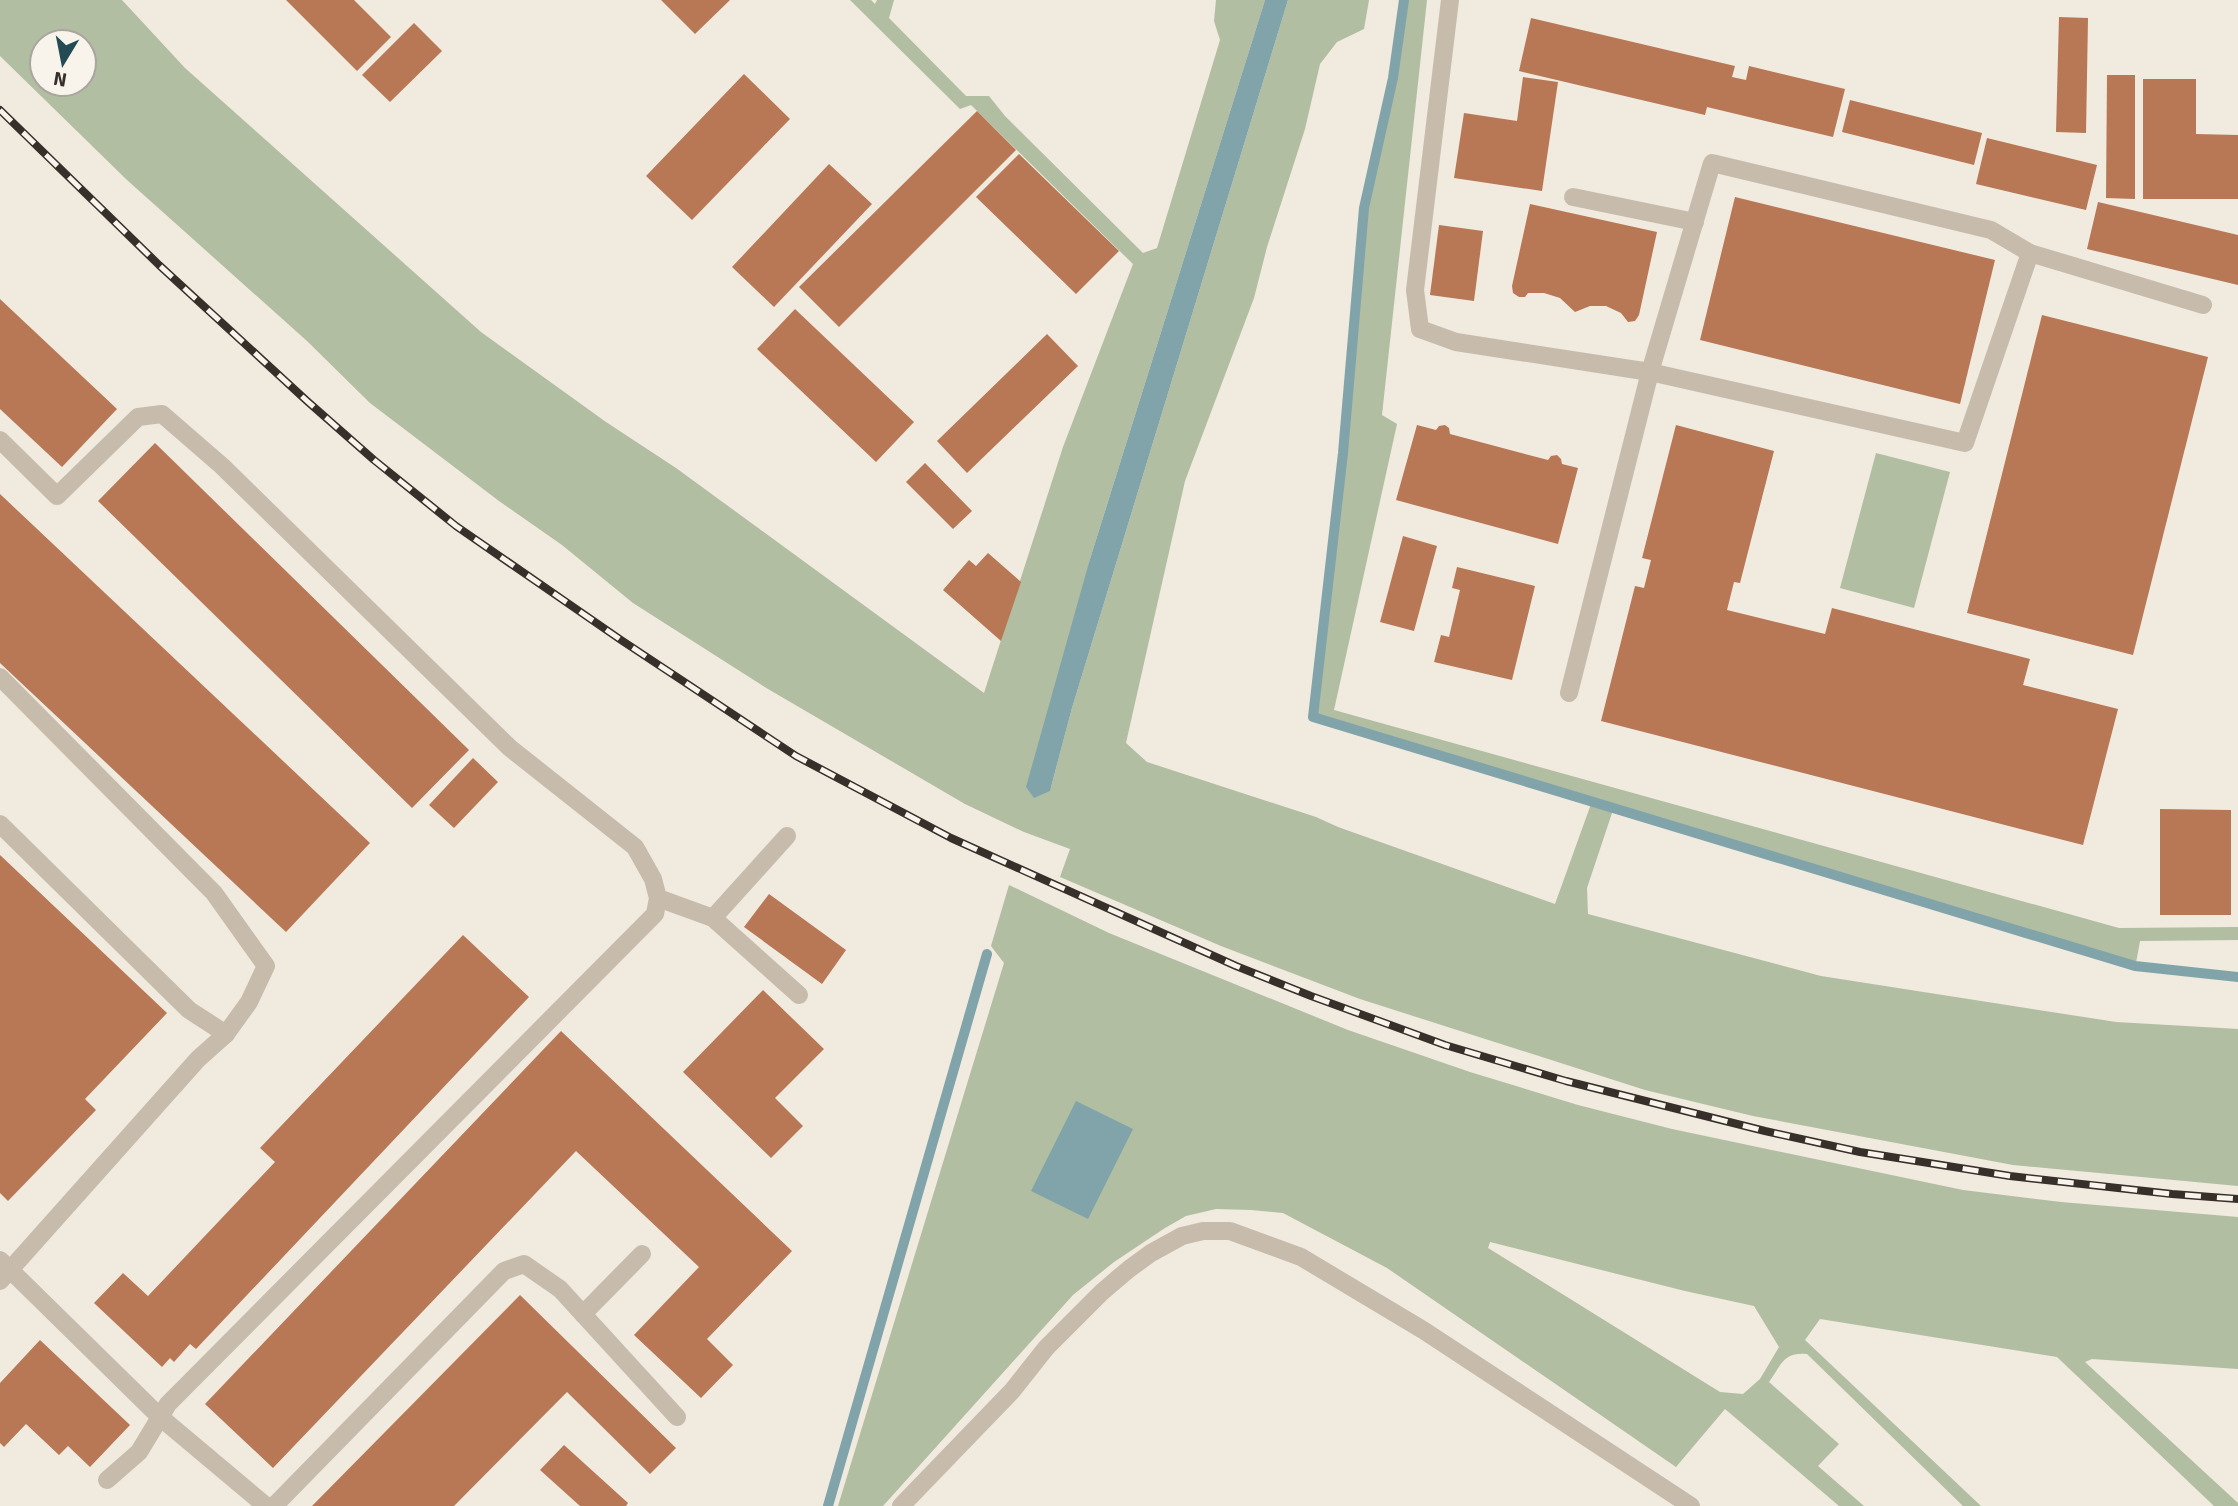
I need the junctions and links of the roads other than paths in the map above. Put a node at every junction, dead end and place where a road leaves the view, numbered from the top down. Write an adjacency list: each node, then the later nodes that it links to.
1 (1450, 0): 6 (lane)
2 (1573, 197): 3 (lane)
3 (1695, 222): 4 (lane); 6 (lane)
4 (2030, 253): 5 (lane); 6 (lane)
5 (2203, 305)
6 (1650, 372): 9 (lane)
7 (0, 440): 12 (lane)
8 (0, 677): 15 (lane)
9 (1569, 693)
10 (0, 824): 15 (lane)
11 (787, 836): 13 (lane)
12 (658, 898): 13 (lane); 19 (lane)
13 (713, 918): 14 (lane)
14 (799, 995)
15 (226, 1034): 17 (lane)
16 (642, 1254): 18 (lane)
17 (3, 1270): 19 (lane)
18 (583, 1314): 20 (lane); 23 (lane)
19 (160, 1417): 21 (lane); 22 (lane)
20 (677, 1417)
21 (107, 1479)
22 (266, 1506)
23 (274, 1506)
24 (901, 1506): 25 (lane)
25 (1691, 1506)

